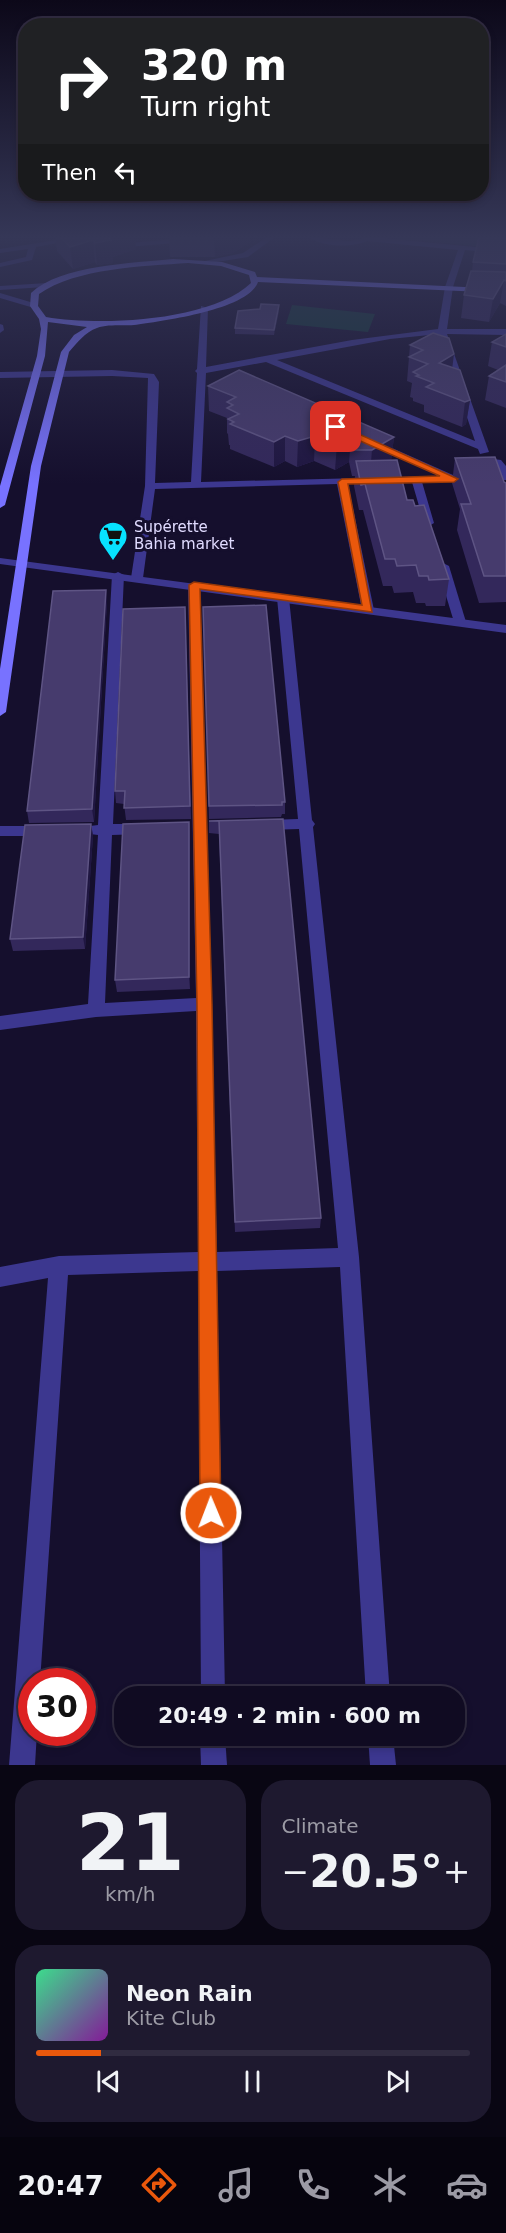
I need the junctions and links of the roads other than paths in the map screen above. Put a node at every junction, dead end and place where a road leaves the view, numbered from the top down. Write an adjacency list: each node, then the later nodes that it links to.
1 (43, 319): 15 (main road)
2 (46, 319): 6 (main road)
3 (154, 319): 6 (main road)
4 (204, 319): 12 (street)
5 (444, 319): 7 (street)
6 (96, 325): 13 (main road)
7 (442, 331): 8 (street); 9 (street); 18 (street)
8 (506, 332)
9 (393, 337): 10 (street); 11 (street)
10 (412, 344)
11 (265, 358): 12 (street); 18 (street)
12 (202, 371): 16 (street); 24 (street)
13 (59, 374): 15 (street); 25 (street); 30 (main road)
14 (0, 375): 15 (street)
15 (34, 375): 26 (main road)
16 (224, 379)
17 (365, 440): 20 (street)
18 (482, 447): 19 (street)
19 (497, 460): 21 (street); 21 (street)
20 (454, 479): 21 (street); 22 (street)
21 (499, 479)
22 (416, 480): 23 (street); 27 (street)
23 (342, 482): 24 (street); 35 (street)
24 (196, 485): 25 (street)
25 (150, 486): 32 (street)
26 (0, 505)
27 (433, 534)
28 (440, 556): 36 (street)
29 (0, 561): 30 (street)
30 (20, 563): 31 (street); 38 (main road)
31 (118, 575): 32 (street); 42 (street)
32 (137, 578): 33 (street)
33 (194, 585): 34 (street); 46 (street)
34 (283, 598): 35 (street); 39 (street)
35 (368, 609): 36 (street)
36 (460, 622): 37 (street)
37 (506, 629)
38 (0, 712)
39 (308, 824): 40 (street); 49 (street)
40 (248, 826)
41 (152, 829): 42 (street)
42 (105, 830): 45 (street); 47 (street)
43 (0, 831): 44 (street)
44 (58, 831)
45 (81, 831)
46 (204, 1004): 47 (street); 50 (street)
47 (96, 1010): 48 (street)
48 (0, 1023)
49 (349, 1257): 50 (street); 54 (street)
50 (207, 1261): 51 (street); 53 (street)
51 (59, 1266): 52 (street); 57 (street)
52 (0, 1277)
53 (213, 1686)
54 (377, 1686)
55 (213, 1746): 58 (street)
56 (382, 1746): 59 (street)
57 (22, 1765)
58 (214, 1765)
59 (383, 1765)

